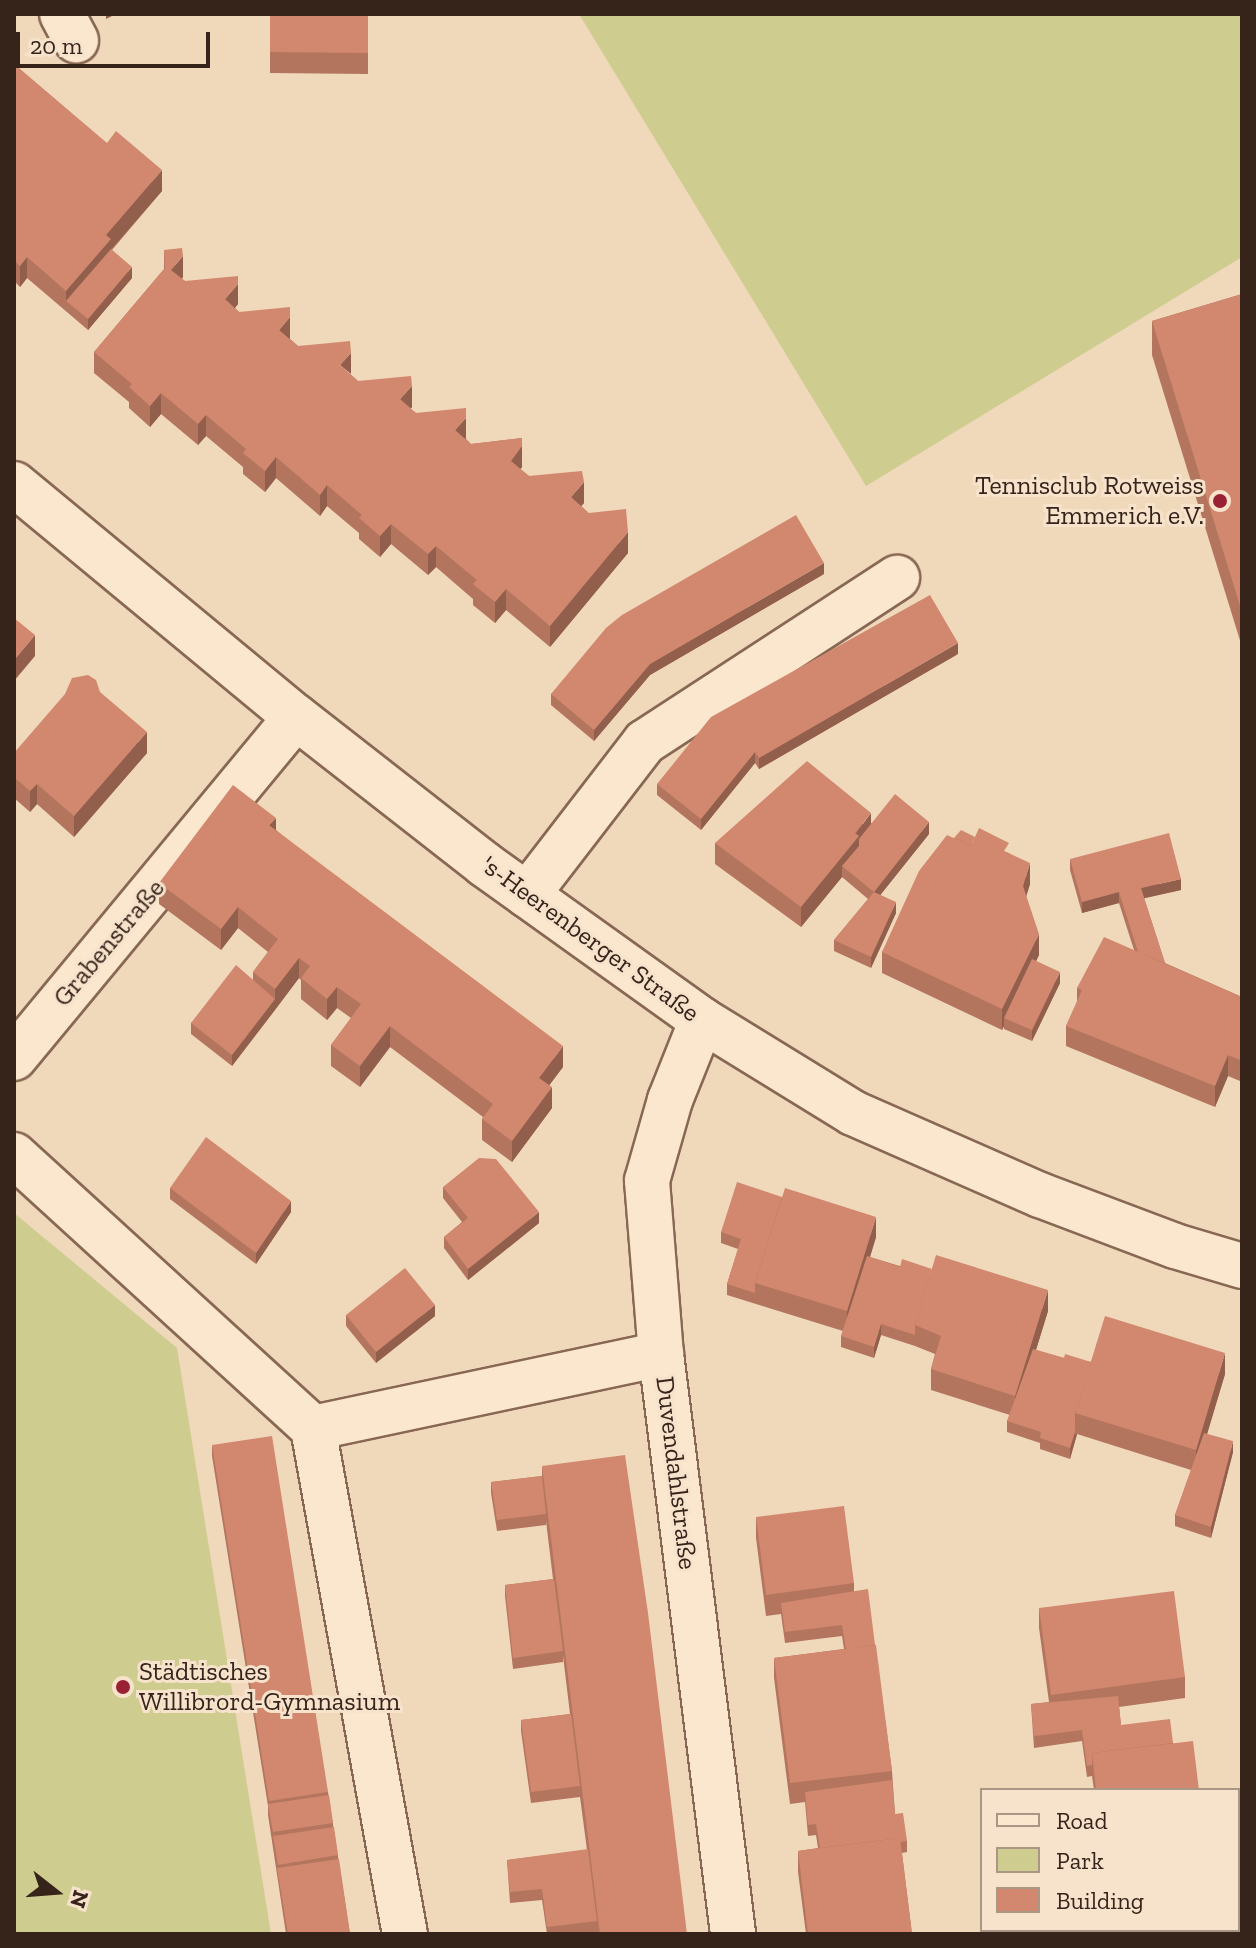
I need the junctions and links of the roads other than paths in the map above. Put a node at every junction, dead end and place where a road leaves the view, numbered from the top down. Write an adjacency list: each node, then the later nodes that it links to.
1 (14, 484): 3 (street, 's-Heerenberger Straße)
2 (897, 578): 4 (street)
3 (296, 717): 4 (street, 's-Heerenberger Straße); 6 (street, Grabenstraße)
4 (527, 895): 5 (street, 's-Heerenberger Straße)
5 (702, 1020): 8 (street, 's-Heerenberger Straße); 9 (street, Duvendahlstraße)
6 (14, 1058)
7 (14, 1155): 10 (street)
8 (1242, 1266)
9 (661, 1354): 10 (street); 12 (street, Duvendahlstraße)
10 (313, 1428): 11 (street)
11 (405, 1934)
12 (733, 1934)

